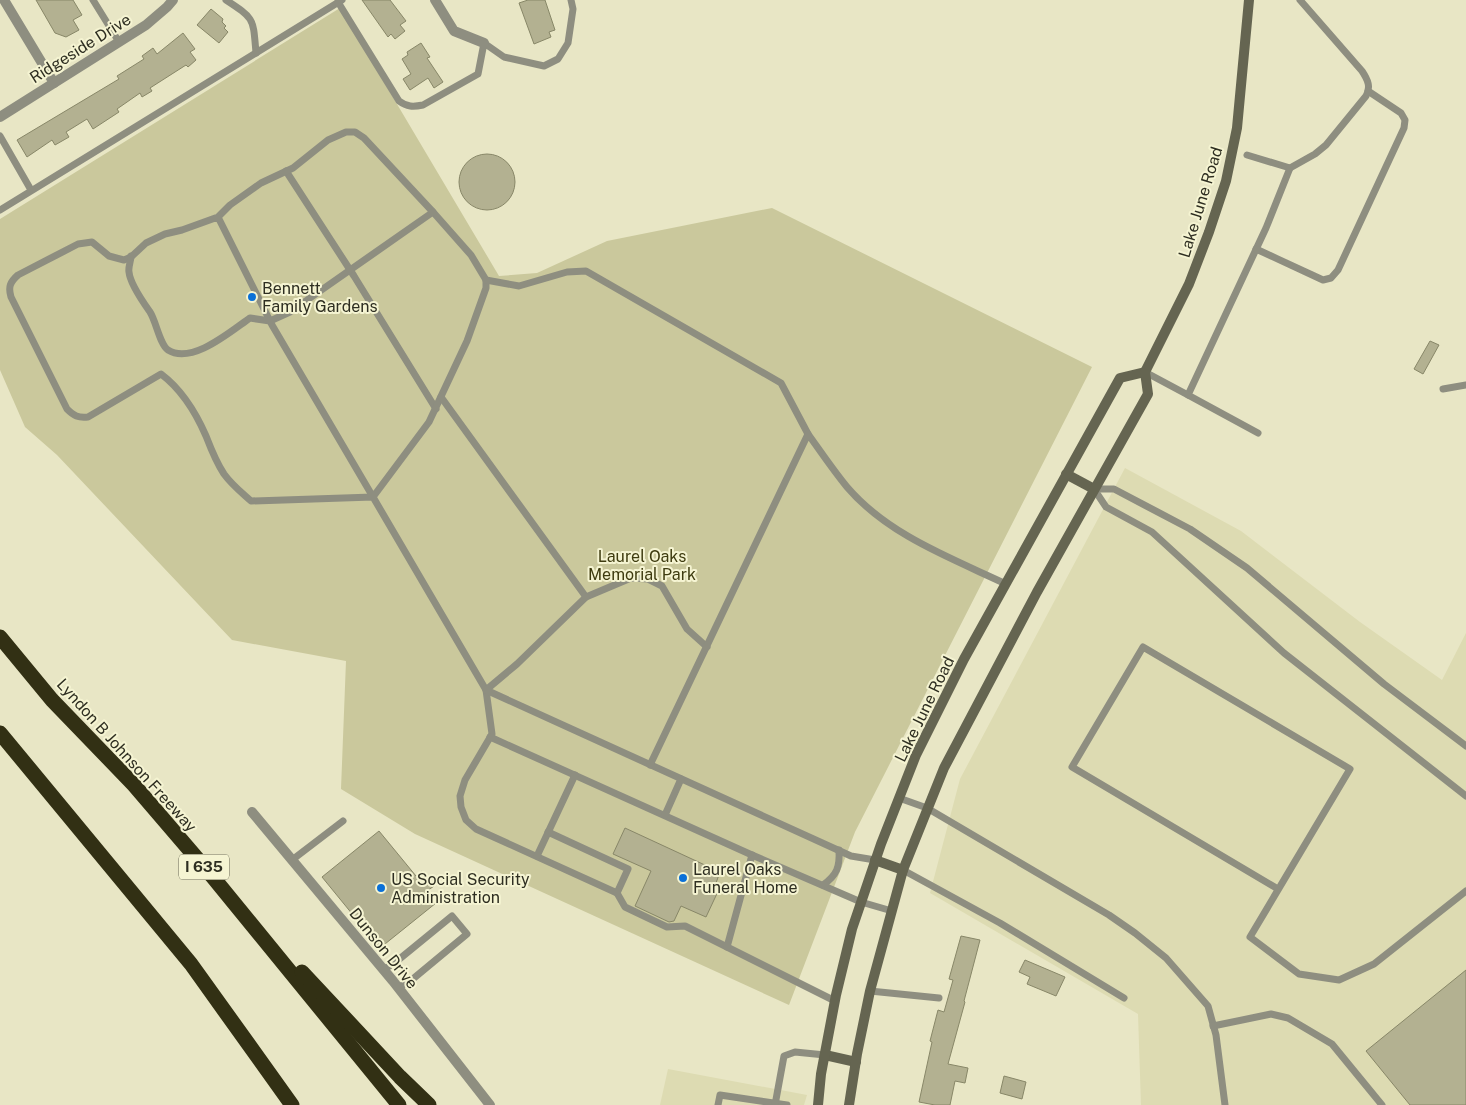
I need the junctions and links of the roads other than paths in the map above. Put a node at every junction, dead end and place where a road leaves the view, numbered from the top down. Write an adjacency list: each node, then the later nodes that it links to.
1 (4, 0): 13 (street)
2 (94, 0): 10 (lane)
3 (172, 0): 10 (street, Ridgeside Drive)
4 (226, 0): 12 (lane)
5 (435, 0): 11 (street)
6 (571, 0): 11 (lane)
7 (1249, 0): 29 (main road, Lake June Road)
8 (1300, 0): 14 (lane)
9 (340, 1): 11 (lane); 12 (lane)
10 (119, 42): 13 (street, Ridgeside Drive)
11 (484, 43)
12 (256, 53): 20 (lane)
13 (54, 83): 15 (street, Ridgeside Drive)
14 (1368, 91): 18 (lane); 24 (lane)
15 (0, 117)
16 (0, 136): 20 (lane)
17 (1247, 155): 18 (lane)
18 (1290, 168): 24 (lane)
19 (286, 171): 22 (lane); 23 (lane); 26 (lane)
20 (31, 190): 21 (lane)
21 (0, 210)
22 (434, 212): 26 (lane); 27 (lane)
23 (218, 218): 25 (lane); 28 (lane)
24 (1256, 249): 32 (lane)
25 (131, 256): 28 (lane); 39 (lane)
26 (351, 271): 28 (lane); 34 (lane)
27 (486, 280): 33 (lane); 36 (lane)
28 (270, 321): 39 (lane)
29 (1145, 372): 32 (lane); 37 (main road, Lake June Road); 38 (main road)
30 (1466, 385): 31 (lane)
31 (1443, 389)
32 (1188, 395): 35 (lane)
33 (441, 397): 34 (lane); 41 (lane)
34 (436, 409): 39 (lane)
35 (1258, 433)
36 (808, 434): 40 (lane); 43 (lane)
37 (1066, 474): 38 (main road); 40 (main road, Lake June Road)
38 (1094, 489): 47 (lane); 51 (lane); 53 (main road)
39 (374, 497): 44 (lane)
40 (1006, 584): 52 (main road, Lake June Road)
41 (586, 597): 43 (lane); 44 (lane)
42 (0, 637): 64 (highway, Lyndon B Johnson Freeway / I 635)
43 (706, 647): 48 (lane)
44 (486, 690): 46 (lane); 48 (lane)
45 (0, 733): 82 (highway)
46 (490, 737): 49 (lane); 60 (lane)
47 (1466, 746)
48 (650, 765): 50 (lane)
49 (575, 775): 55 (lane); 57 (lane)
50 (681, 779): 55 (lane); 58 (lane)
51 (1466, 796)
52 (899, 798): 53 (lane); 62 (main road, Lake June Road)
53 (927, 808): 63 (main road); 78 (lane)
54 (252, 812): 61 (street, Dunson Drive)
55 (665, 815): 59 (lane)
56 (344, 821): 61 (lane)
57 (548, 832): 60 (lane); 68 (lane)
58 (839, 850): 62 (lane); 65 (lane)
59 (752, 855): 65 (lane); 71 (lane)
60 (537, 856): 68 (lane)
61 (292, 860): 72 (street, Dunson Drive)
62 (875, 860): 63 (main road); 69 (main road, Lake June Road)
63 (903, 870): 70 (main road); 76 (lane)
64 (212, 876): 83 (highway, Lyndon B Johnson Freeway / I 635); 84 (highway)
65 (823, 885): 69 (lane)
66 (1278, 889): 66 (lane); 67 (lane)
67 (1466, 891)
68 (617, 893): 71 (lane)
69 (861, 902): 70 (lane); 77 (main road, Lake June Road)
70 (892, 911): 74 (main road)
71 (727, 947): 77 (lane)
72 (384, 970): 73 (street, Dunson Drive); 73 (lane)
73 (398, 988): 85 (street, Dunson Drive)
74 (870, 991): 75 (lane); 80 (main road)
75 (939, 998)
76 (1124, 998)
77 (835, 1001): 79 (main road, Lake June Road)
78 (1213, 1026): 90 (lane); 91 (lane)
79 (825, 1056): 80 (main road); 81 (lane); 88 (main road, Lake June Road)
80 (856, 1062): 89 (main road)
81 (775, 1104): 86 (lane); 87 (lane)
82 (292, 1105)
83 (399, 1105)
84 (428, 1105)
85 (490, 1105)
86 (718, 1105)
87 (787, 1105)
88 (818, 1105)
89 (850, 1105)
90 (1225, 1105)
91 (1382, 1105)

